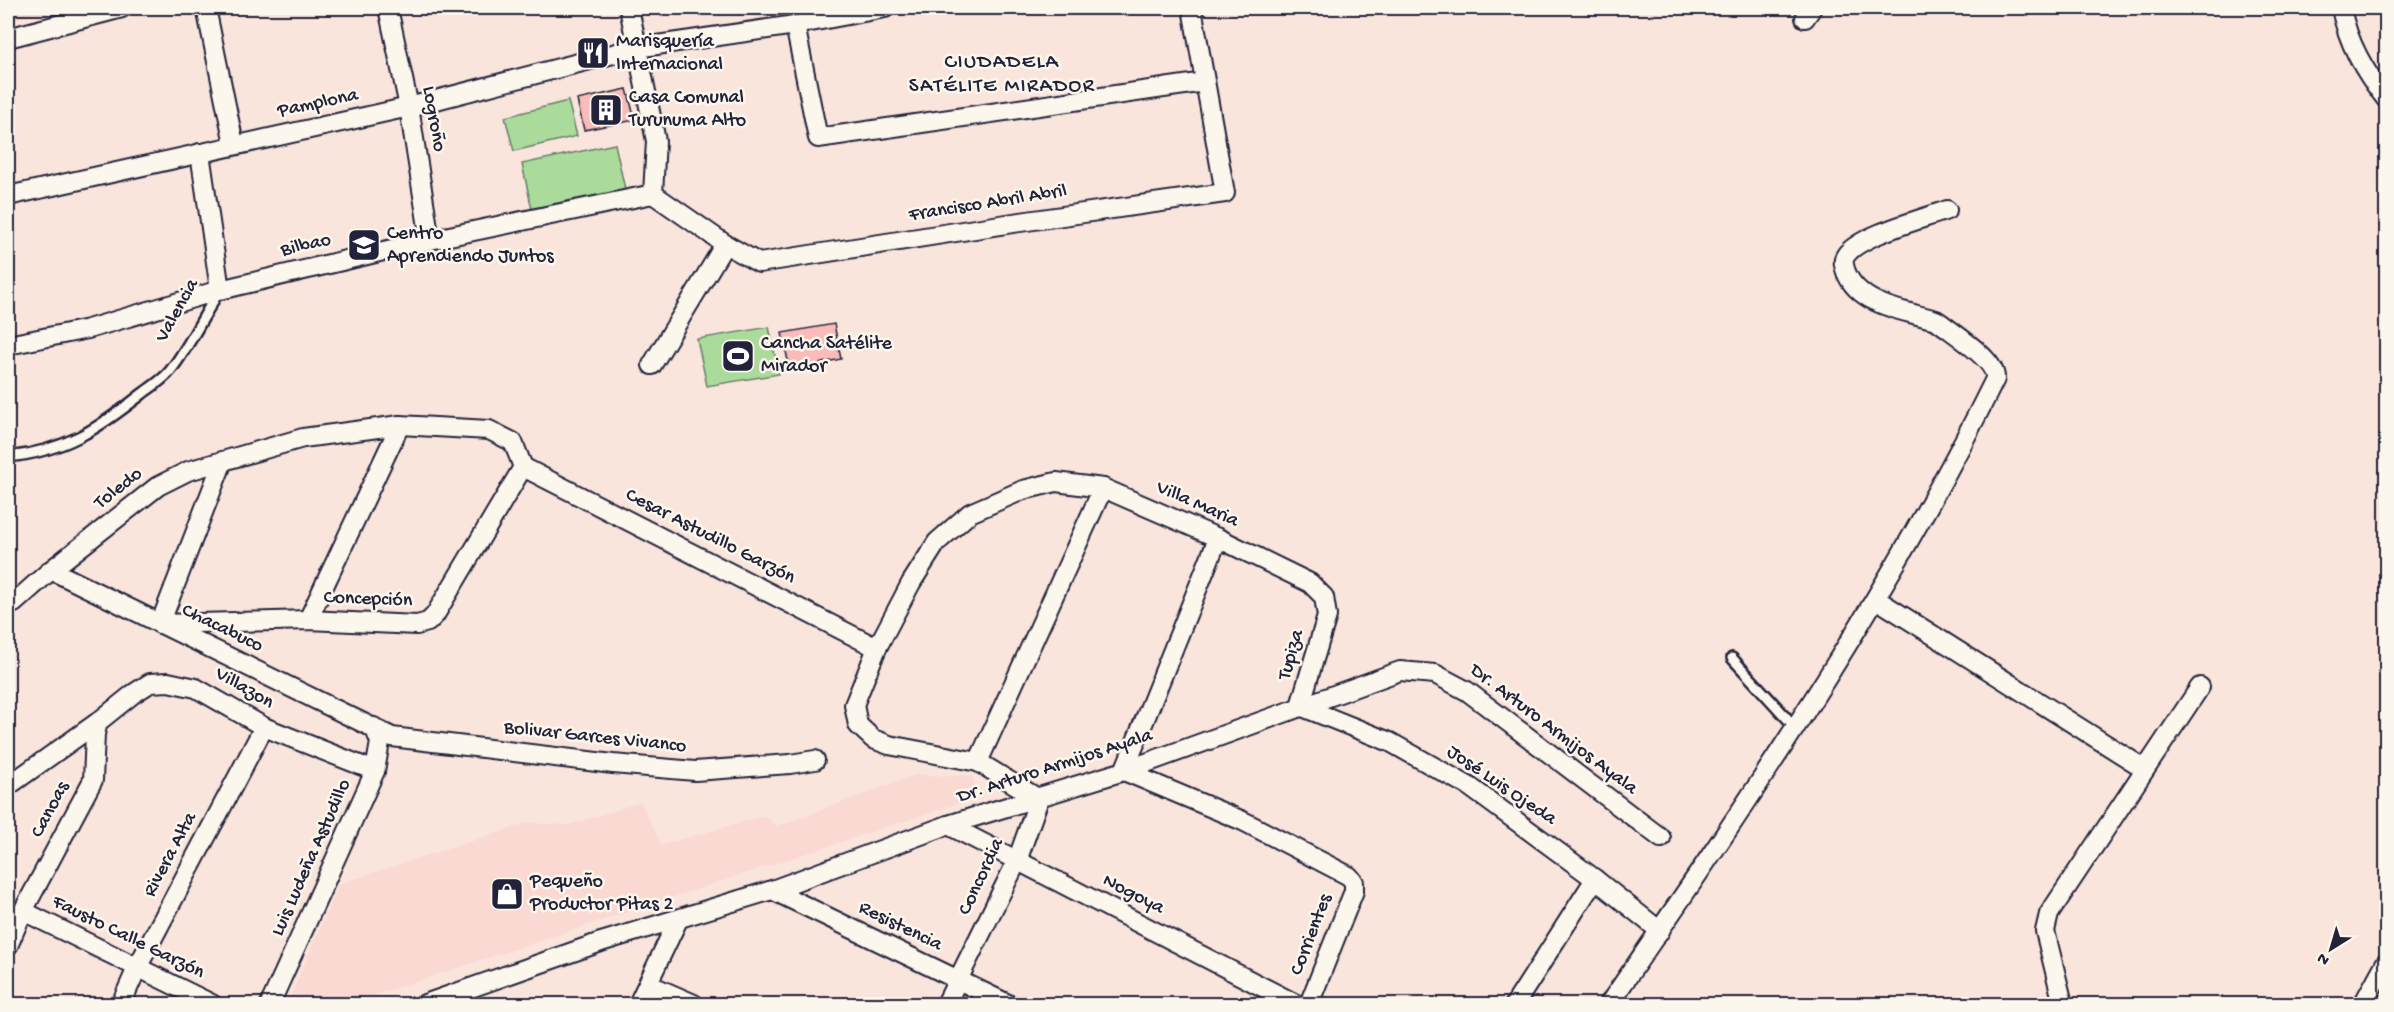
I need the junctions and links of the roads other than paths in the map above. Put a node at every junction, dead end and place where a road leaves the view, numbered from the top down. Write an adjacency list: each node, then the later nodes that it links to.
1 (122, 8): 9 (street)
2 (206, 8): 14 (street)
3 (388, 8): 13 (street, Logroño)
4 (628, 8): 10 (street)
5 (885, 8): 8 (street, Pamplona)
6 (1192, 8): 11 (street)
7 (2342, 8): 12 (street)
8 (795, 25): 10 (street, Pamplona); 11 (street)
9 (8, 38)
10 (636, 48): 13 (street, Pamplona); 16 (street)
11 (1205, 82): 20 (street, Francisco Abril Abril)
12 (2386, 99)
13 (409, 107): 14 (street, Pamplona); 19 (street, Logroño)
14 (234, 144): 15 (street, Pamplona)
15 (200, 153): 17 (street, Pamplona); 21 (street, Valencia)
16 (652, 194): 19 (street, Bilbao); 20 (street)
17 (8, 196)
18 (1947, 210): 31 (street)
19 (430, 240): 21 (street, Bilbao)
20 (725, 244): 23 (street)
21 (220, 290): 22 (street, Bilbao); 25 (lane, Valencia)
22 (8, 345)
23 (652, 365)
24 (400, 425): 26 (street, Toledo); 27 (street, Toledo); 34 (street)
25 (8, 457)
26 (223, 461): 30 (street, Toledo); 35 (street)
27 (523, 467): 34 (street, Concepción); 36 (street, Cesar Astudillo Garzón)
28 (1103, 488): 29 (street, Villa Maria); 36 (street, Villa Maria); 45 (street)
29 (1218, 538): 33 (street, Villa Maria); 48 (street)
30 (51, 570): 32 (street, Toledo); 35 (street, Chacabuco)
31 (1876, 598): 43 (street); 46 (street)
32 (11, 604)
33 (1327, 616): 39 (street, Tupiza)
34 (308, 620): 35 (street, Concepción)
35 (159, 624): 42 (street, Chacabuco)
36 (877, 648): 45 (street, Villa Maria)
37 (1732, 658): 43 (lane)
38 (2200, 687): 46 (street)
39 (1300, 706): 48 (street, Dr. Arturo Armijos Ayala); 52 (street, Dr. Arturo Armijos Ayala); 54 (street, José Luis Ojeda)
40 (98, 722): 41 (street, Villazon); 49 (street, Villazon); 56 (street, Canoas)
41 (264, 727): 47 (street, Villazon); 61 (street, Rivera Alta)
42 (374, 727): 44 (street, Bolivar Garces Vivanco); 47 (street, Luis Ludeña Astudillo)
43 (1795, 727): 58 (street)
44 (815, 760)
45 (978, 762): 50 (street)
46 (2145, 769): 76 (street)
47 (375, 771): 66 (street, Luis Ludeña Astudillo)
48 (1124, 771): 50 (street, Dr. Arturo Armijos Ayala); 73 (street, Corrientes)
49 (8, 786)
50 (1039, 799): 51 (street, Dr. Arturo Armijos Ayala); 53 (street, Concordia)
51 (948, 825): 53 (street, Nogoya); 55 (street, Dr. Arturo Armijos Ayala)
52 (1661, 838)
53 (1017, 861): 62 (street, Concordia); 72 (street, Nogoya)
54 (1595, 879): 58 (street, José Luis Ojeda); 74 (street)
55 (772, 890): 57 (street, Dr. Arturo Armijos Ayala); 62 (street, Resistencia)
56 (23, 911): 59 (street, Canoas); 61 (street, Fausto Calle Garzón)
57 (678, 920): 63 (street); 67 (street, Dr. Arturo Armijos Ayala)
58 (1660, 931): 75 (street)
59 (8, 946)
60 (2386, 962): 77 (street)
61 (137, 968): 64 (street, Rivera Alta); 65 (street, Fausto Calle Garzón)
62 (958, 980): 70 (street, Concordia); 71 (street, Resistencia)
63 (648, 984): 68 (street); 69 (street)
64 (121, 1005)
65 (212, 1005)
66 (270, 1005)
67 (425, 1005)
68 (638, 1005)
69 (694, 1005)
70 (946, 1005)
71 (1008, 1005)
72 (1296, 1005)
73 (1310, 1005)
74 (1515, 1005)
75 (1609, 1005)
76 (2063, 1005)
77 (2363, 1005)

